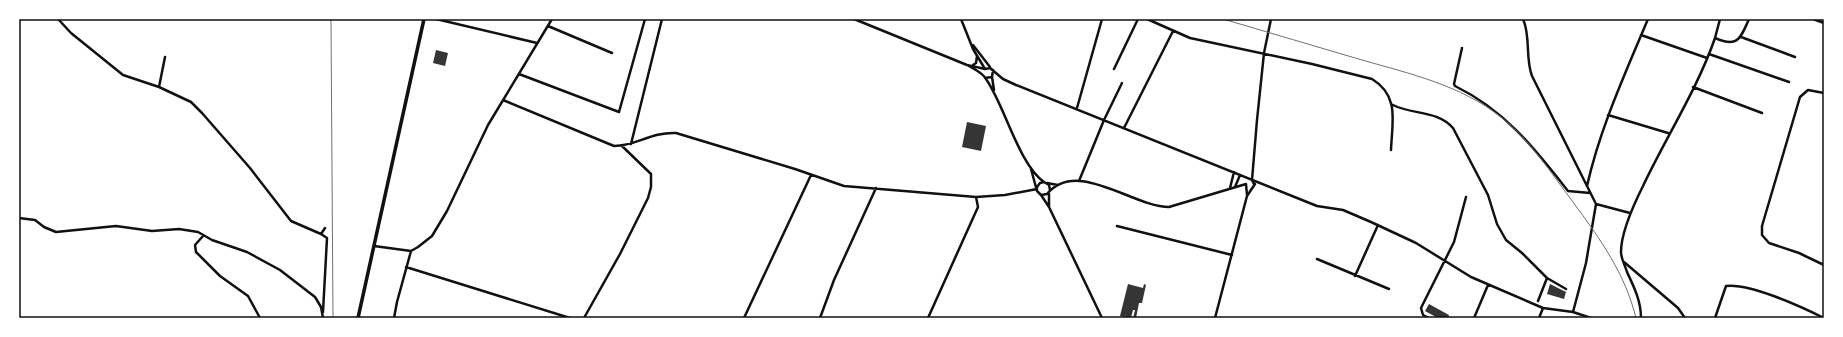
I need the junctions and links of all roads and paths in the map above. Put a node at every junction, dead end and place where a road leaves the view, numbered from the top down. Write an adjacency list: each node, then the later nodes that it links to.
1 (58, 19): 44 (street)
2 (424, 19): 90 (main road)
3 (436, 19): 24 (street)
4 (552, 19): 19 (street)
5 (645, 19): 39 (street)
6 (662, 19): 56 (street)
7 (855, 19): 34 (street)
8 (961, 19): 25 (street)
9 (1102, 19): 50 (street)
10 (1138, 19): 38 (street)
11 (1148, 19): 20 (street)
12 (1271, 19): 28 (street)
13 (1523, 19): 70 (street)
14 (1648, 19): 21 (street)
15 (1720, 19): 23 (street)
16 (1749, 19): 22 (street)
17 (1813, 19): 18 (street)
18 (1824, 23)
19 (548, 26): 24 (street); 27 (street)
20 (1173, 31): 28 (street); 54 (street)
21 (1641, 35): 33 (street); 52 (street)
22 (1741, 37): 23 (street); 32 (street)
23 (1714, 38): 29 (street)
24 (537, 43): 39 (street)
25 (972, 44): 30 (street); 37 (street)
26 (1462, 48): 76 (street)
27 (612, 53)
28 (1264, 53): 49 (street); 63 (street)
29 (1709, 54): 33 (street); 42 (street)
30 (978, 56): 35 (street); 36 (street)
31 (164, 57): 44 (street)
32 (1795, 57)
33 (1707, 58): 45 (street)
34 (967, 65): 35 (street); 40 (street)
35 (973, 66): 36 (street)
36 (985, 69): 37 (street); 40 (street)
37 (992, 69): 41 (street); 50 (street)
38 (1114, 69)
39 (519, 74): 48 (street)
40 (984, 76): 41 (street); 46 (street)
41 (992, 76): 46 (street)
42 (1788, 82)
43 (1122, 83): 53 (street)
44 (159, 87): 88 (street)
45 (1693, 87): 51 (street); 55 (street)
46 (994, 91): 59 (street)
47 (1824, 93): 96 (street)
48 (503, 100): 57 (street); 91 (street)
49 (1393, 105): 58 (street); 99 (street)
50 (1077, 108): 53 (street)
51 (1762, 113)
52 (1608, 115): 55 (street); 70 (street)
53 (1104, 120): 54 (street); 64 (street)
54 (1124, 128): 60 (street)
55 (1668, 133): 83 (street)
56 (631, 144): 57 (street); 61 (street)
57 (622, 146): 111 (street)
58 (1391, 150)
59 (1031, 169): 66 (street); 73 (street)
60 (1234, 172): 62 (street); 74 (street)
61 (811, 175): 72 (street); 112 (street)
62 (1240, 175): 63 (street); 71 (street)
63 (1252, 180): 65 (street); 68 (street); 69 (street)
64 (1079, 182): 67 (street); 74 (street)
65 (1259, 182): 69 (street); 85 (street)
66 (1046, 183): 67 (street); 73 (street); 75 (street)
67 (1058, 184): 75 (street)
68 (1246, 185): 69 (street); 71 (street); 78 (street)
69 (1253, 186): 78 (street)
70 (1587, 186): 76 (street)
71 (1235, 187): 74 (street)
72 (876, 188): 79 (street); 113 (street)
73 (1037, 188): 77 (street); 79 (street)
74 (1230, 188)
75 (1050, 192): 77 (street); 82 (street)
76 (1590, 193): 81 (street)
77 (1041, 195): 82 (street)
78 (1248, 196): 92 (street)
79 (976, 197): 114 (street)
80 (1466, 197): 94 (street)
81 (1596, 204): 83 (street); 105 (street)
82 (1049, 207): 115 (street)
83 (1630, 213): 95 (street)
84 (19, 218): 89 (street)
85 (1378, 225): 94 (street); 98 (street)
86 (1117, 226): 92 (street)
87 (325, 228): 88 (street)
88 (321, 234): 106 (street)
89 (203, 236): 106 (street); 107 (street)
90 (374, 246): 91 (street); 108 (main road)
91 (411, 251): 97 (street)
92 (1232, 254): 116 (street)
93 (1317, 260): 98 (street)
94 (1444, 260): 100 (street); 117 (street)
95 (1623, 262): 121 (street); 122 (street)
96 (1824, 265)
97 (406, 267): 109 (street); 110 (street)
98 (1355, 276): 101 (street)
99 (1546, 278): 102 (street); 103 (street)
100 (1488, 285): 104 (street); 118 (street)
101 (1389, 289)
102 (1566, 289)
103 (1538, 301)
104 (1543, 308): 105 (street); 119 (street)
105 (1574, 312): 120 (street)
106 (323, 316)
107 (260, 318)
108 (358, 318)
109 (394, 318)
110 (570, 318)
111 (584, 318)
112 (744, 318)
113 (820, 318)
114 (928, 318)
115 (1102, 318)
116 (1216, 318)
117 (1429, 318)
118 (1474, 318)
119 (1540, 318)
120 (1591, 318)
121 (1641, 318)
122 (1685, 318)
123 (1715, 318): 124 (street)
124 (1824, 318)

